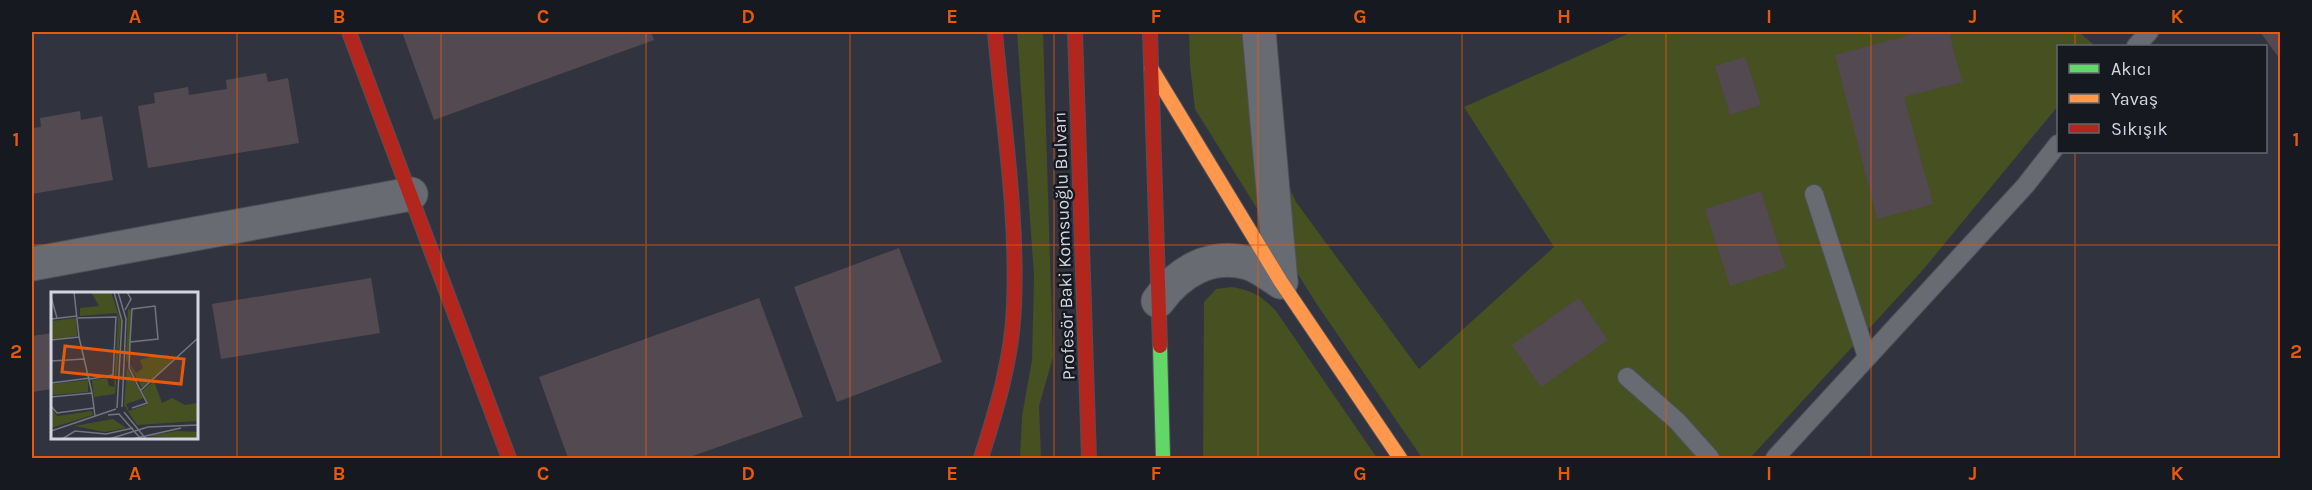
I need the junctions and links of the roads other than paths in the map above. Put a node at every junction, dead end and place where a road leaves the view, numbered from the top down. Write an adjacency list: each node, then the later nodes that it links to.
1 (349, 32): 10 (street)
2 (995, 32): 18 (street)
3 (1075, 32): 19 (street, Profesör Baki Komsuoğlu Bulvarı)
4 (1150, 32): 8 (street)
5 (1259, 32): 13 (street)
6 (2149, 32): 7 (lane)
7 (2137, 45)
8 (1151, 68): 13 (street); 14 (street)
9 (2057, 145): 15 (lane)
10 (411, 194): 12 (street); 17 (street)
11 (1814, 194): 15 (lane)
12 (32, 264)
13 (1281, 282): 14 (street); 21 (street)
14 (1158, 301): 20 (street)
15 (1867, 357): 23 (lane)
16 (1627, 377): 22 (lane)
17 (508, 459)
18 (981, 459)
19 (1089, 459)
20 (1162, 459)
21 (1400, 459)
22 (1710, 459)
23 (1775, 459)

